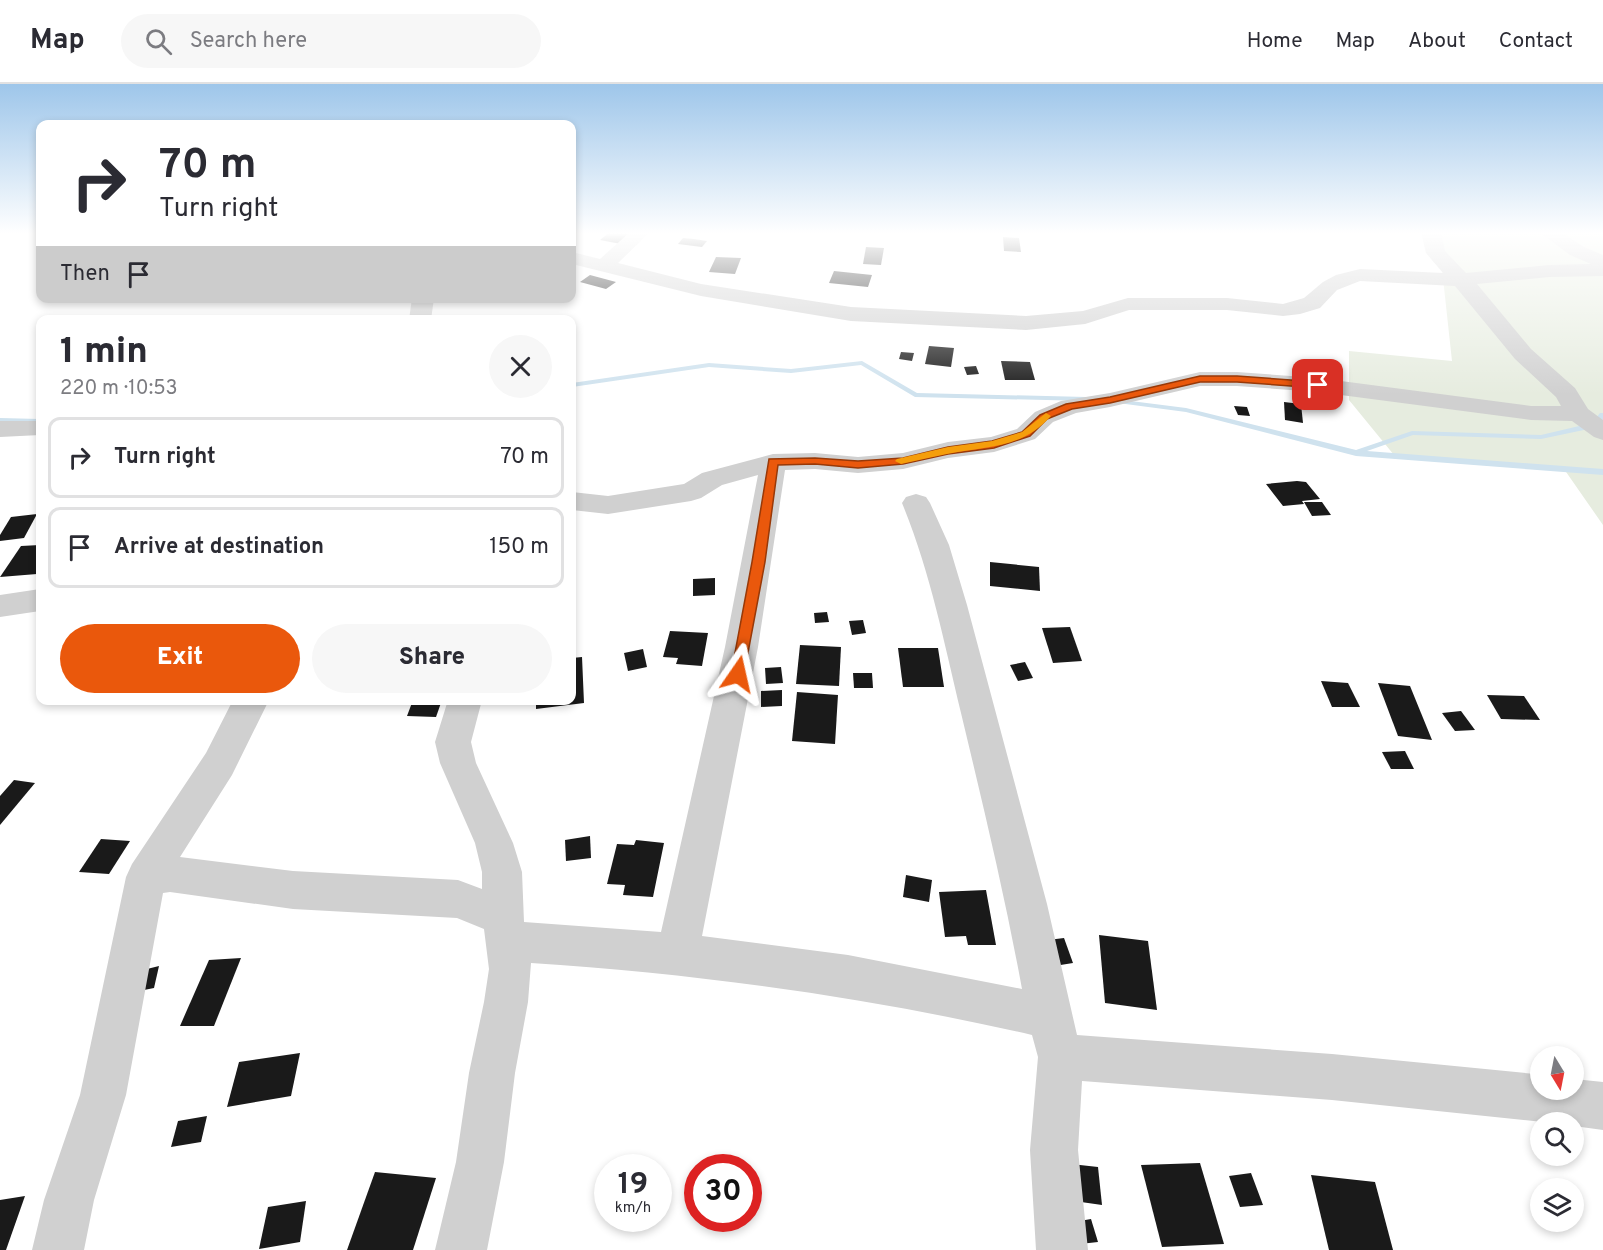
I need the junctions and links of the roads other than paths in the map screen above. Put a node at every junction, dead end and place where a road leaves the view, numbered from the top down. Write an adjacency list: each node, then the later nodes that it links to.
1 (684, 286): 2 (street)
2 (1330, 286)
3 (1466, 286): 4 (street)
4 (1578, 414): 7 (street); 8 (street)
5 (36, 428): 6 (street)
6 (0, 429)
7 (1603, 432)
8 (773, 462): 9 (street); 17 (street)
9 (576, 501)
10 (916, 503): 18 (street)
11 (36, 601): 12 (street)
12 (0, 606)
13 (249, 705): 15 (street)
14 (463, 705): 16 (street)
15 (146, 877): 16 (street); 20 (street)
16 (505, 929): 17 (street); 21 (street)
17 (677, 954): 18 (street)
18 (1055, 1037): 19 (street); 22 (street)
19 (1603, 1106)
20 (58, 1250)
21 (461, 1250)
22 (1062, 1250)

